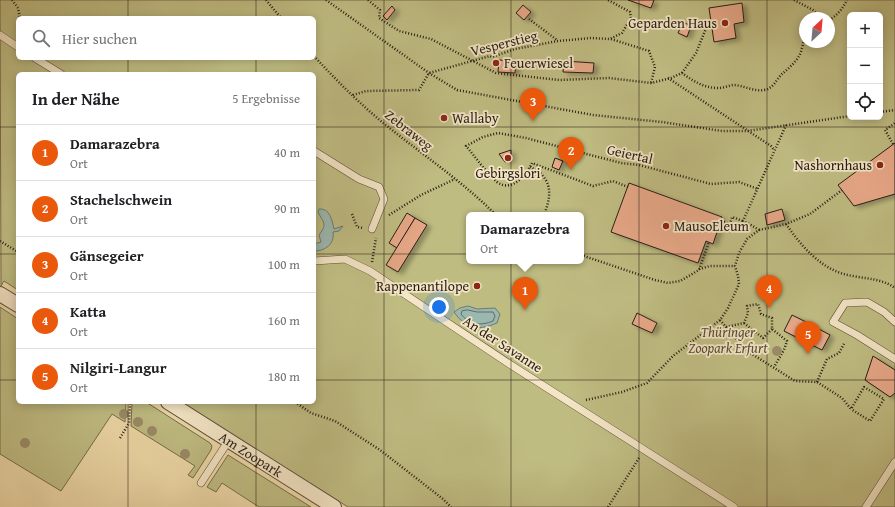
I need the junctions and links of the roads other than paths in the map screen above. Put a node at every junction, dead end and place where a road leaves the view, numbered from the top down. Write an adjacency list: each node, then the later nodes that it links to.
1 (0, 36): 2 (lane)
2 (16, 46)
3 (38, 60): 4 (lane)
4 (58, 72)
5 (316, 152): 6 (lane)
6 (372, 230)
7 (316, 261): 17 (lane, An der Savanne)
8 (0, 294): 9 (street)
9 (16, 304)
10 (895, 322): 11 (lane)
11 (895, 359)
12 (171, 404): 13 (street, Am Zoopark)
13 (229, 440): 15 (lane); 16 (street, Am Zoopark)
14 (895, 462): 18 (lane)
15 (201, 483)
16 (334, 507)
17 (734, 507)
18 (866, 507)

